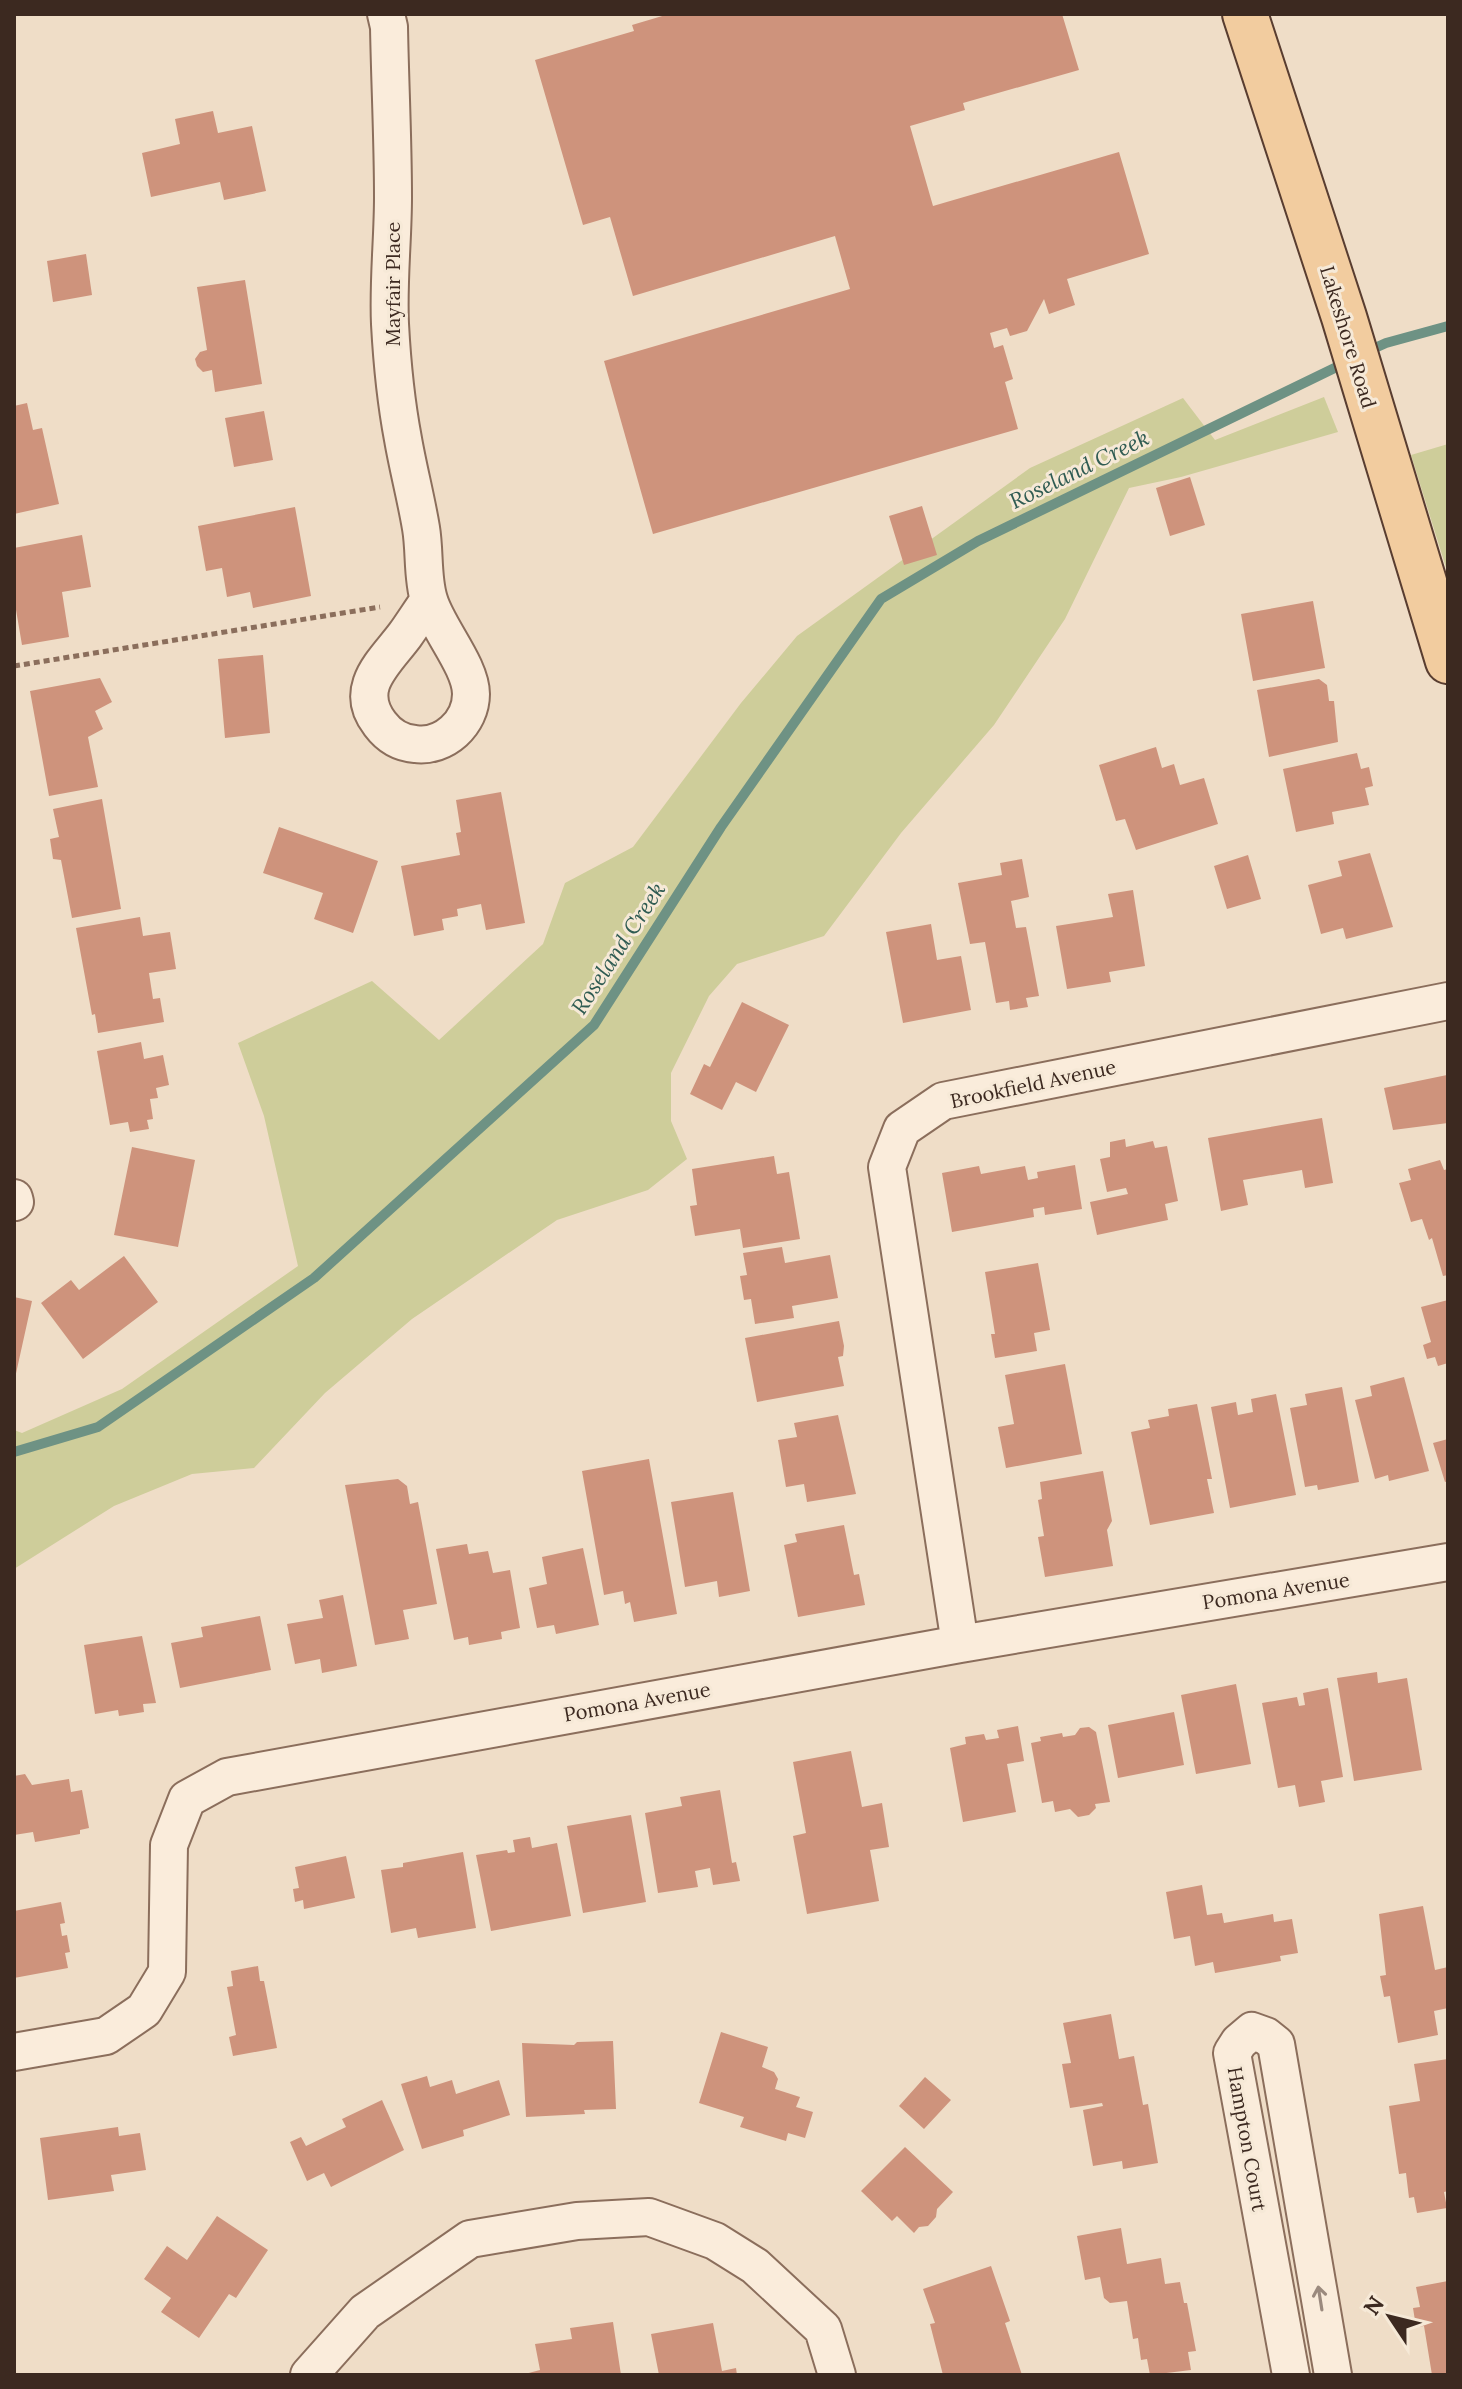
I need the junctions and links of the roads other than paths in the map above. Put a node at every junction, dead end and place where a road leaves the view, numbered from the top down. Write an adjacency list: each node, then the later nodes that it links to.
1 (386, 14): 3 (street, Mayfair Place)
2 (1245, 14): 4 (main road, Lakeshore Road)
3 (429, 600)
4 (1448, 661)
5 (1448, 1001): 7 (street, Brookfield Avenue)
6 (1448, 1562): 7 (street, Pomona Avenue)
7 (960, 1644): 8 (street, Pomona Avenue)
8 (14, 2052)
9 (309, 2375): 10 (street)
10 (837, 2375)
11 (1291, 2375): 12 (street, Hampton Court, one-way to 11)
12 (1333, 2375)

